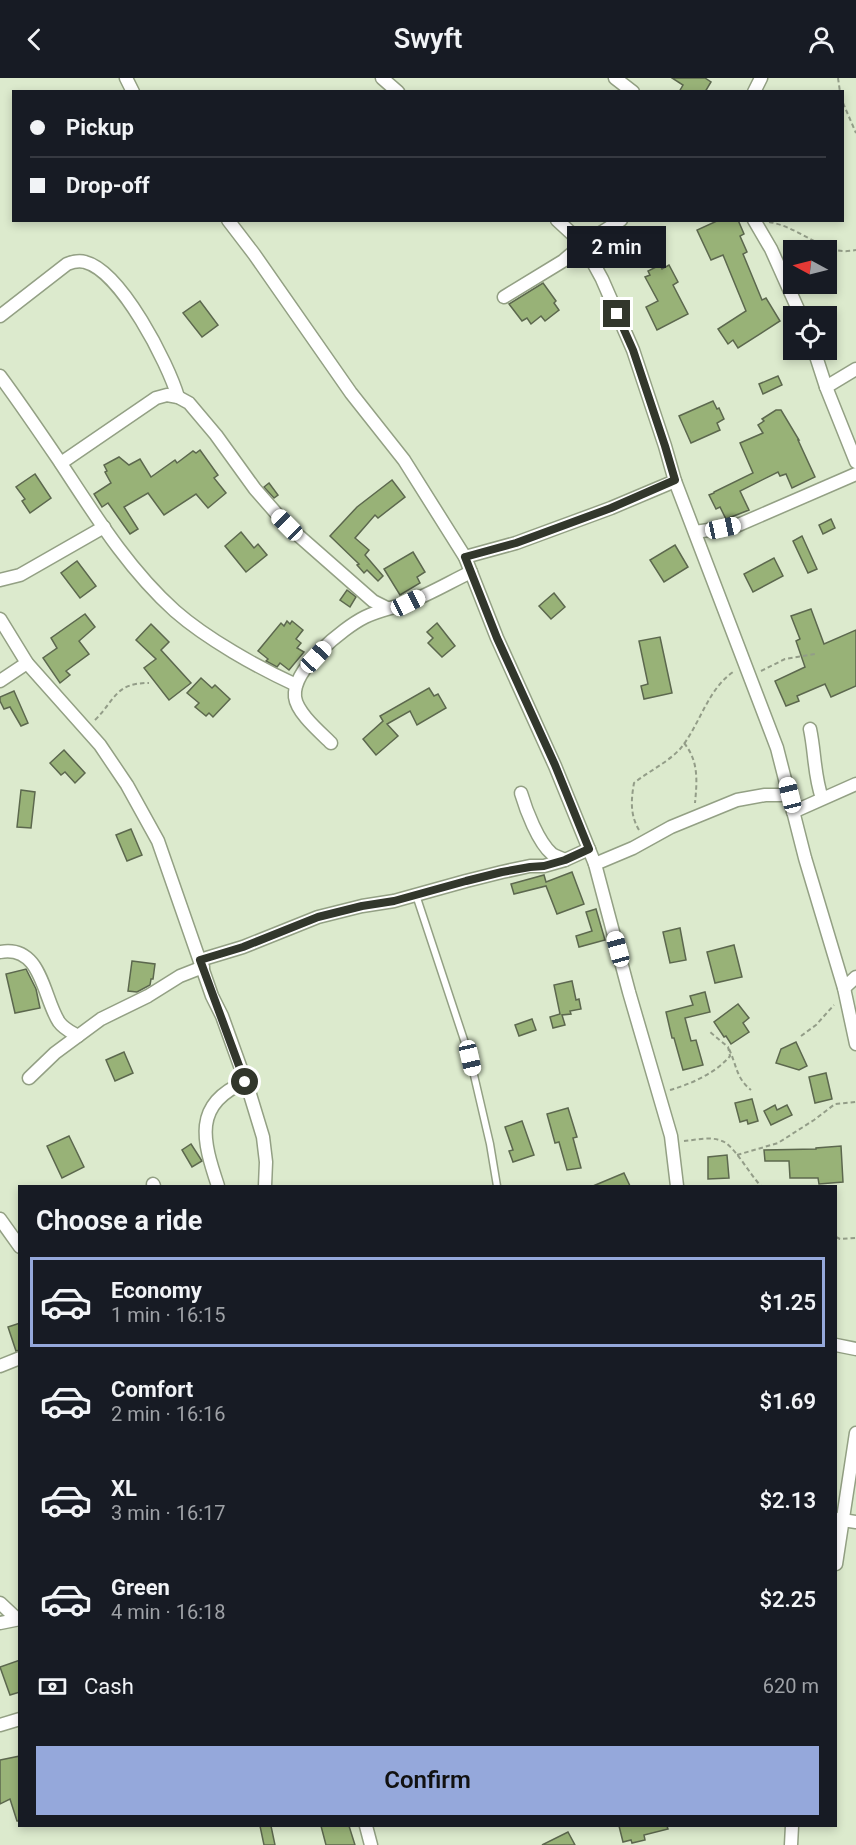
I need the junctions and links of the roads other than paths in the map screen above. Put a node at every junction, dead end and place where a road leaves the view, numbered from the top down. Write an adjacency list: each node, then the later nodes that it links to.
1 (382, 78): 3 (street)
2 (615, 78): 4 (street)
3 (396, 90)
4 (630, 90)
5 (230, 222): 24 (street)
6 (558, 222): 9 (street)
7 (618, 222): 9 (street)
8 (755, 222): 11 (street)
9 (583, 244): 10 (street); 21 (street)
10 (504, 297)
11 (797, 306)
12 (0, 316): 17 (street)
13 (817, 360): 16 (street)
14 (856, 369): 16 (street)
15 (0, 376): 19 (street)
16 (826, 387): 18 (street)
17 (178, 397): 19 (street); 27 (street)
18 (856, 462)
19 (61, 463): 22 (street)
20 (856, 474): 23 (street)
21 (675, 480): 23 (street); 24 (street)
22 (104, 527): 26 (street); 31 (street)
23 (695, 532): 36 (street)
24 (465, 557): 25 (street)
25 (471, 572): 27 (street); 39 (street)
26 (0, 580)
27 (387, 608): 31 (street)
28 (0, 619): 29 (street)
29 (27, 663): 30 (street); 44 (street)
30 (0, 681)
31 (296, 684): 33 (street)
32 (810, 729): 37 (street)
33 (332, 743)
34 (856, 784): 37 (street)
35 (521, 793): 40 (street)
36 (790, 795): 38 (street); 41 (street)
37 (822, 798): 38 (street)
38 (793, 812): 46 (street)
39 (589, 849): 40 (street); 41 (street)
40 (565, 860): 42 (street)
41 (595, 864): 54 (street)
42 (416, 895): 44 (street); 53 (lane)
43 (0, 952): 47 (street)
44 (202, 964): 47 (street); 50 (street)
45 (856, 977): 46 (street)
46 (845, 991): 48 (street)
47 (78, 1036): 49 (street)
48 (856, 1044)
49 (29, 1078)
50 (245, 1082): 51 (street); 52 (street)
51 (218, 1185)
52 (265, 1185)
53 (497, 1185)
54 (677, 1185)
55 (0, 1219): 56 (street)
56 (18, 1244)
57 (837, 1345): 58 (street)
58 (856, 1349)
59 (18, 1359): 60 (street)
60 (0, 1366)
61 (856, 1433): 62 (street)
62 (853, 1469): 63 (street)
63 (839, 1519): 64 (street); 65 (street)
64 (856, 1522)
65 (837, 1549)
66 (0, 1603): 67 (street)
67 (18, 1618): 68 (street)
68 (0, 1623)
69 (18, 1720): 70 (street)
70 (0, 1725)
71 (366, 1827): 73 (street)
72 (792, 1827): 74 (street)
73 (371, 1845)
74 (789, 1845)

